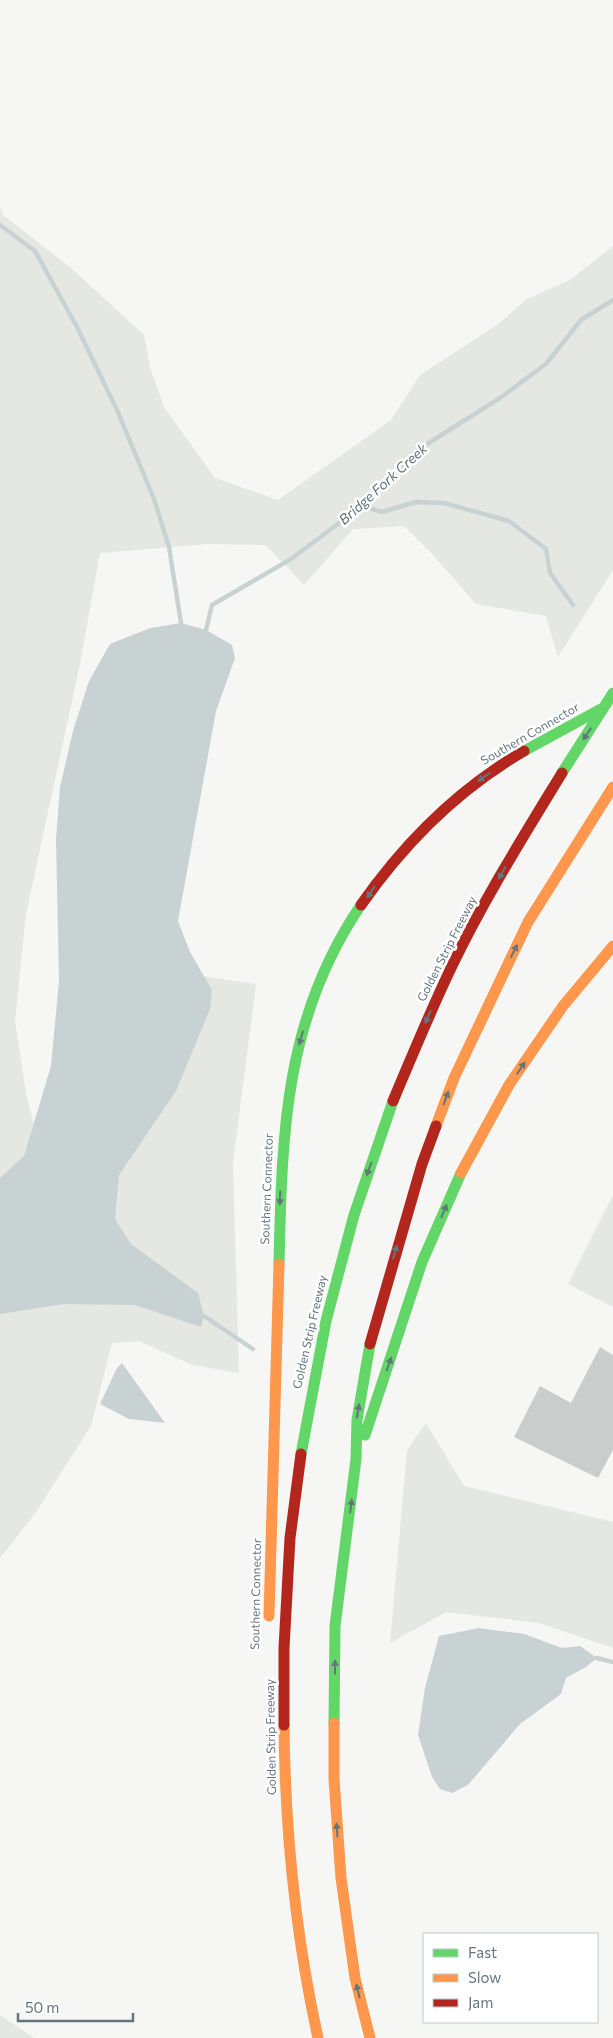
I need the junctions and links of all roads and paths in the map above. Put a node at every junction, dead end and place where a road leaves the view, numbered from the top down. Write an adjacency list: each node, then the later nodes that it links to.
1 (613, 693): 8 (highway, Golden Strip Freeway, one-way to 8)
2 (613, 702): 6 (highway, Southern Connector, one-way to 6)
3 (613, 787): 5 (highway, one-way to 3)
4 (613, 946): 5 (highway, one-way to 4)
5 (356, 1459): 10 (highway, one-way to 5)
6 (269, 1626)
7 (273, 1740): 8 (highway)
8 (287, 1815): 9 (highway, Golden Strip Freeway)
9 (318, 2038)
10 (370, 2038)

